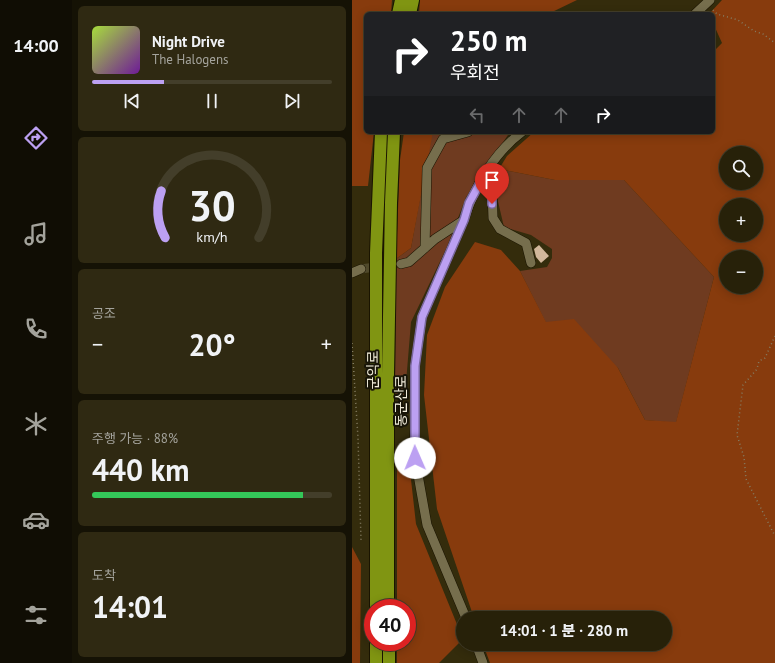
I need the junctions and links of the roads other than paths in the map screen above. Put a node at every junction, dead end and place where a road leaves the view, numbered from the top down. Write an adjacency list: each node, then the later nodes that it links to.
1 (401, 0): 4 (highway)
2 (413, 0): 5 (highway)
3 (708, 1): 6 (street)
4 (398, 12)
5 (410, 12)
6 (697, 12)
7 (382, 134): 18 (highway, 군익로)
8 (394, 134): 19 (highway, 군익로)
9 (461, 134): 13 (street)
10 (519, 134): 11 (street, 동군산로)
11 (485, 174): 12 (street, 동군산로); 14 (street)
12 (464, 220): 13 (street); 20 (street, 동군산로)
13 (425, 248): 15 (street)
14 (531, 263)
15 (401, 264)
16 (361, 269): 17 (street)
17 (352, 273)
18 (376, 599)
19 (388, 599)
20 (463, 611)
21 (376, 651): 24 (highway)
22 (388, 651): 25 (highway)
23 (479, 651): 26 (street)
24 (376, 663)
25 (389, 663)
26 (483, 663)

